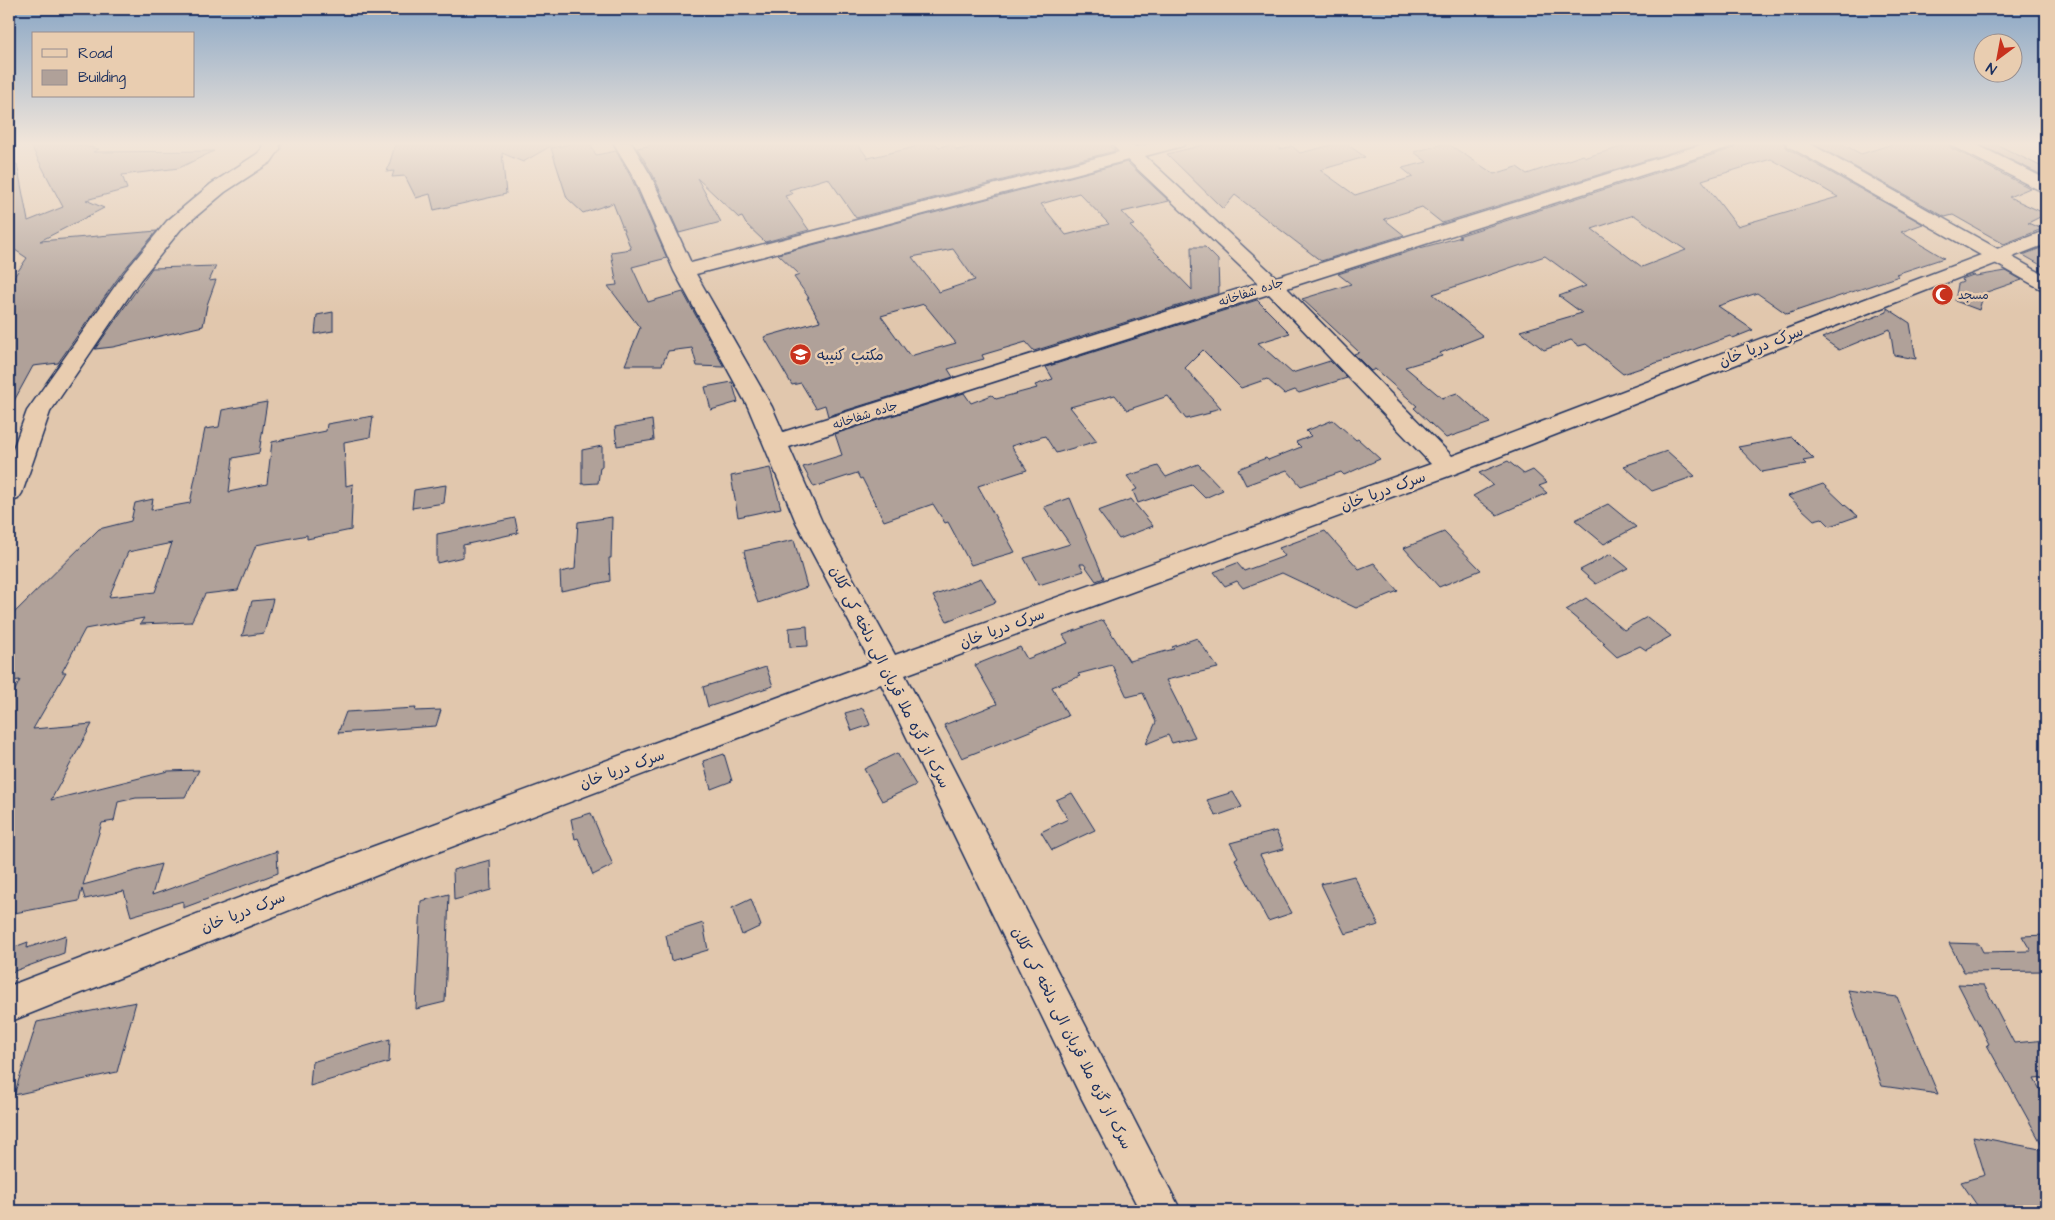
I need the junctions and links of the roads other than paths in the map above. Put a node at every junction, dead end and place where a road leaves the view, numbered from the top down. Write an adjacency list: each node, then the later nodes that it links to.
1 (205, 199): 14 (street)
2 (652, 199): 9 (street, سرک از گزه ملا قربان الی دلخه کی کلان)
3 (940, 199): 9 (street)
4 (1180, 199): 11 (street)
5 (1548, 199): 11 (street, جاده شفاخانه)
6 (1895, 199): 8 (street)
7 (2046, 236): 8 (street, سرک دریا خان)
8 (1996, 256): 10 (street); 13 (street, سرک دریا خان)
9 (684, 271): 12 (street, سرک از گزه ملا قربان الی دلخه کی کلان)
10 (2046, 284)
11 (1273, 286): 12 (street, جاده شفاخانه); 13 (street)
12 (775, 443): 15 (street, سرک از گزه ملا قربان الی دلخه کی کلان)
13 (1448, 467): 15 (street, سرک دریا خان)
14 (9, 493)
15 (888, 669): 16 (street, سرک دریا خان); 17 (street, سرک از گزه ملا قربان الی دلخه کی کلان)
16 (9, 1004)
17 (1160, 1211)

